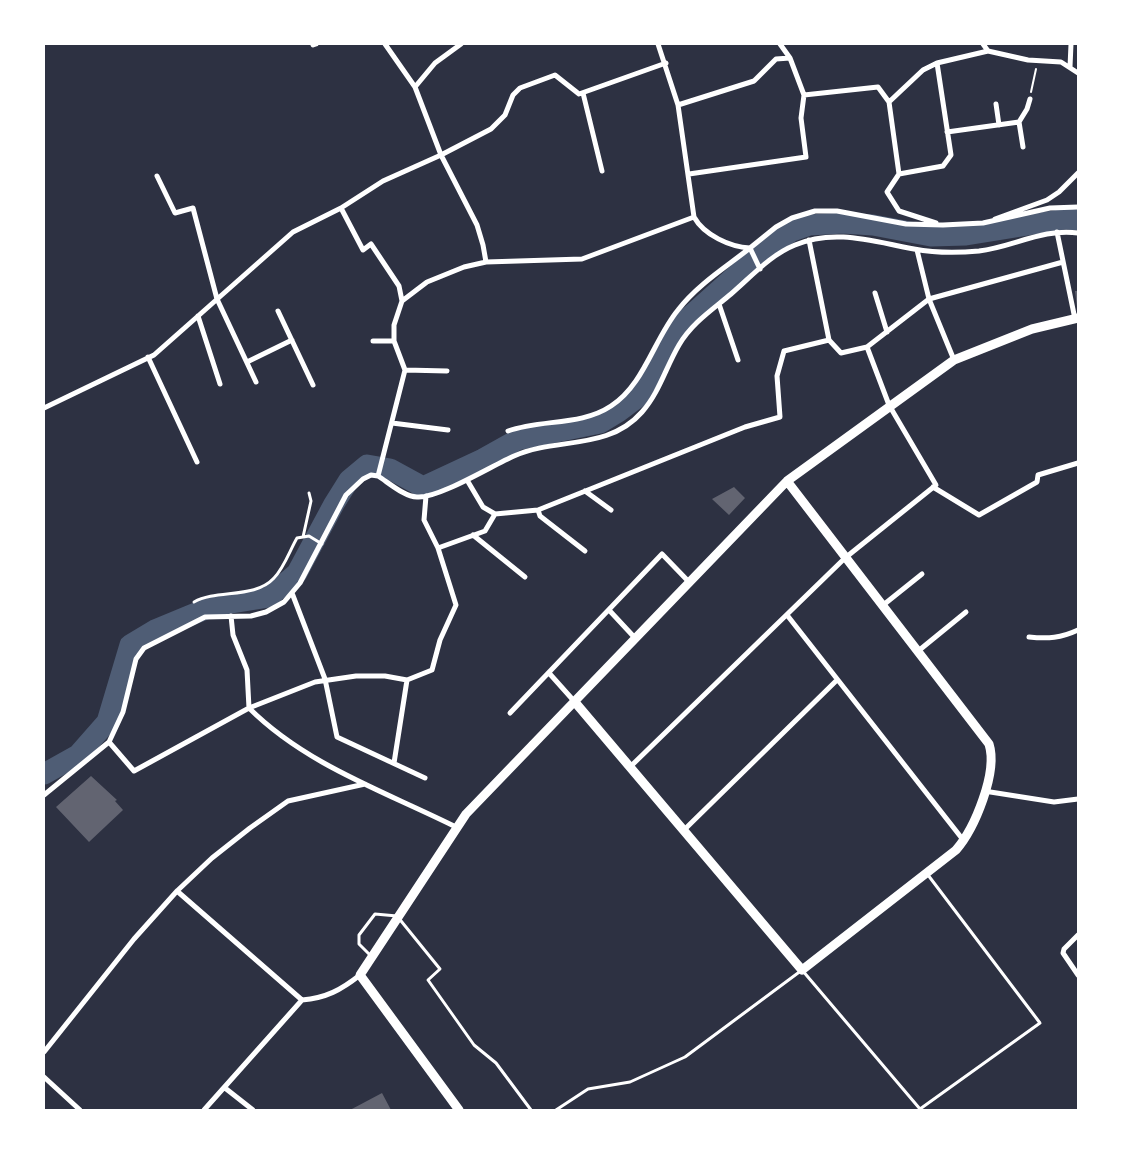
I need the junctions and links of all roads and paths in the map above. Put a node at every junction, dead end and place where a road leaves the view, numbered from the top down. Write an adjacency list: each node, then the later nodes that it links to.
1 (385, 44): 14 (street)
2 (461, 44): 14 (street)
3 (658, 44): 10 (street)
4 (780, 44): 8 (street)
5 (983, 44): 7 (street)
6 (1071, 44): 12 (street)
7 (988, 51): 9 (street); 11 (street)
8 (790, 58): 16 (street); 20 (street)
9 (1038, 60): 12 (street); 17 (path)
10 (666, 63): 15 (street); 20 (street)
11 (937, 63): 18 (street); 23 (street)
12 (1070, 67): 13 (street)
13 (1078, 73)
14 (415, 87): 25 (street)
15 (583, 93): 25 (street); 26 (street)
16 (804, 95): 18 (street); 28 (street)
17 (1030, 99): 21 (street)
18 (890, 102): 29 (street)
19 (996, 104): 22 (street)
20 (678, 105): 28 (street)
21 (1020, 122): 22 (street); 24 (street)
22 (999, 125): 23 (street)
23 (947, 132): 29 (street)
24 (1023, 147)
25 (441, 155): 32 (street); 41 (street)
26 (602, 171)
27 (1078, 173): 34 (street)
28 (689, 174): 33 (street)
29 (898, 174): 35 (street)
30 (157, 176): 45 (street)
31 (1078, 207): 34 (street)
32 (341, 208): 45 (street); 47 (street)
33 (694, 217): 39 (street); 41 (street)
34 (983, 223): 35 (street)
35 (944, 225): 39 (street)
36 (1057, 232): 37 (street); 40 (street); 42 (street)
37 (1078, 233)
38 (809, 240): 40 (street); 43 (street); 54 (street)
39 (751, 249): 43 (street); 71 (street)
40 (917, 250): 46 (street)
41 (486, 262): 47 (street)
42 (1063, 262): 46 (street); 51 (street)
43 (759, 266): 48 (street)
44 (875, 293): 52 (street)
45 (217, 299): 50 (street); 61 (street)
46 (929, 299): 52 (street); 60 (street)
47 (402, 301): 56 (street)
48 (719, 304): 59 (street); 75 (street)
49 (278, 311): 53 (street)
50 (198, 316): 58 (street); 65 (street)
51 (1076, 318): 60 (street)
52 (887, 332): 57 (street)
53 (292, 340): 61 (street); 66 (street)
54 (829, 340): 57 (street); 78 (street)
55 (373, 341): 56 (street)
56 (394, 341): 62 (street)
57 (867, 347): 67 (street)
58 (148, 358): 68 (street); 72 (street)
59 (738, 360)
60 (954, 360): 67 (street)
61 (246, 362): 64 (street)
62 (405, 370): 63 (street); 69 (street)
63 (447, 371)
64 (256, 382)
65 (220, 384)
66 (314, 385)
67 (889, 406): 76 (street); 77 (street)
68 (44, 408)
69 (392, 423): 70 (street); 74 (street)
70 (448, 430)
71 (508, 431)
72 (197, 462)
73 (1078, 462): 77 (street)
74 (379, 474): 80 (street); 86 (street)
75 (467, 480): 80 (street); 83 (street)
76 (787, 481): 89 (street); 92 (street)
77 (934, 487): 89 (street)
78 (586, 491): 81 (street); 82 (street)
79 (309, 493): 85 (lane)
80 (426, 496): 87 (street)
81 (538, 510): 83 (street); 88 (street)
82 (611, 510)
83 (495, 514): 84 (street)
84 (473, 535): 87 (street); 91 (street)
85 (303, 537): 86 (lane); 94 (lane)
86 (321, 543): 93 (street)
87 (438, 548): 106 (street)
88 (584, 552)
89 (845, 558): 95 (street); 98 (street)
90 (922, 574): 95 (street)
91 (525, 577)
92 (689, 582): 96 (street); 102 (street)
93 (292, 593): 99 (street); 105 (street)
94 (194, 602)
95 (882, 607): 103 (street)
96 (608, 610): 102 (street); 104 (street)
97 (966, 612): 103 (street)
98 (787, 615): 107 (street); 113 (street)
99 (231, 616): 109 (street); 111 (street)
100 (1078, 630): 101 (street)
101 (1029, 637)
102 (635, 638): 108 (street)
103 (917, 652): 116 (street)
104 (549, 673): 108 (street); 110 (street)
105 (325, 680): 106 (street); 109 (street); 112 (street)
106 (407, 680): 112 (street)
107 (837, 680): 120 (street); 121 (street)
108 (574, 701): 113 (street); 119 (street)
109 (249, 708): 111 (street); 115 (street)
110 (510, 714)
111 (109, 742): 117 (street)
112 (394, 763): 114 (street)
113 (630, 767): 120 (street)
114 (425, 778)
115 (365, 784): 119 (street); 123 (street)
116 (984, 791): 118 (street); 121 (street)
117 (44, 795)
118 (1078, 799)
119 (456, 827): 124 (street)
120 (684, 830): 127 (street)
121 (964, 841): 122 (street)
122 (927, 873): 127 (street); 127 (lane)
123 (177, 892): 130 (street); 131 (street)
124 (397, 916): 126 (street); 126 (lane); 138 (lane)
125 (1078, 935): 129 (street)
126 (371, 956): 128 (street)
127 (802, 970): 139 (lane)
128 (360, 975): 130 (street); 137 (street)
129 (1078, 975)
130 (302, 1000): 133 (street)
131 (44, 1052)
132 (44, 1077): 134 (street)
133 (224, 1088): 135 (street); 136 (street)
134 (80, 1110)
135 (204, 1110)
136 (252, 1110)
137 (459, 1110)
138 (531, 1110)
139 (556, 1110)

